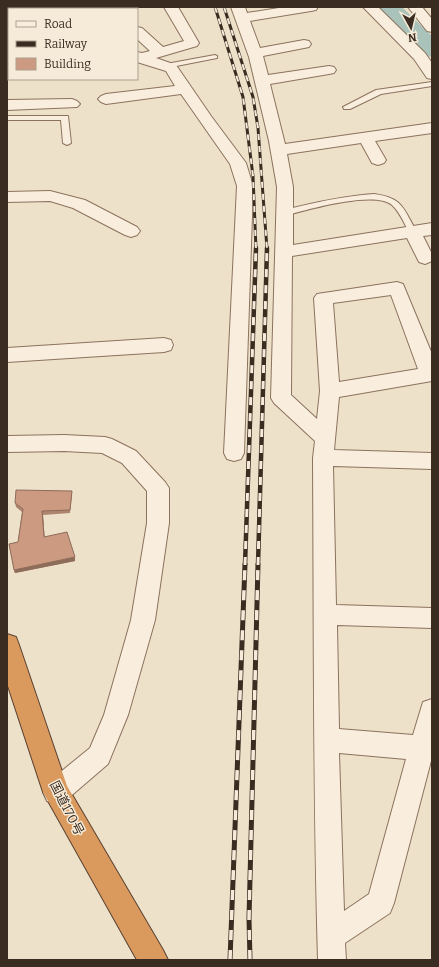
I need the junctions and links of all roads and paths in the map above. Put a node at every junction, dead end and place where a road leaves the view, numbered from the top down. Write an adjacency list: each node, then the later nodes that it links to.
1 (172, 7): 12 (street)
2 (370, 7): 14 (street)
3 (415, 7): 6 (street)
4 (303, 8): 5 (street)
5 (240, 13): 9 (street)
6 (432, 28)
7 (138, 32): 12 (street)
8 (304, 44): 9 (street)
9 (254, 53): 15 (street)
10 (138, 57): 12 (street)
11 (215, 57): 12 (lane)
12 (163, 59): 17 (street)
13 (329, 70): 15 (street)
14 (432, 75)
15 (262, 80): 26 (street)
16 (432, 84): 21 (lane)
17 (185, 89): 18 (street); 41 (street)
18 (106, 99)
19 (72, 104): 20 (street)
20 (7, 105)
21 (347, 107)
22 (7, 118): 25 (lane)
23 (432, 128): 24 (street)
24 (366, 138): 26 (street); 27 (street)
25 (67, 143)
26 (278, 150): 29 (street)
27 (378, 160)
28 (7, 197): 31 (street)
29 (284, 213): 32 (lane); 33 (street)
30 (432, 229): 32 (street)
31 (131, 231)
32 (413, 232): 33 (street); 34 (street)
33 (284, 252): 40 (street)
34 (425, 258)
35 (164, 345): 36 (street)
36 (7, 355)
37 (431, 374): 38 (street); 38 (street)
38 (330, 392): 40 (street)
39 (7, 444): 49 (street)
40 (324, 448): 42 (street); 43 (street)
41 (234, 453)
42 (432, 461)
43 (324, 615): 44 (street); 47 (street)
44 (432, 618)
45 (7, 645): 49 (highway, 国道170号)
46 (432, 710): 48 (street)
47 (327, 740): 48 (street); 50 (street)
48 (422, 748): 50 (street)
49 (56, 792): 51 (highway, 国道170号)
50 (332, 948)
51 (153, 960)

